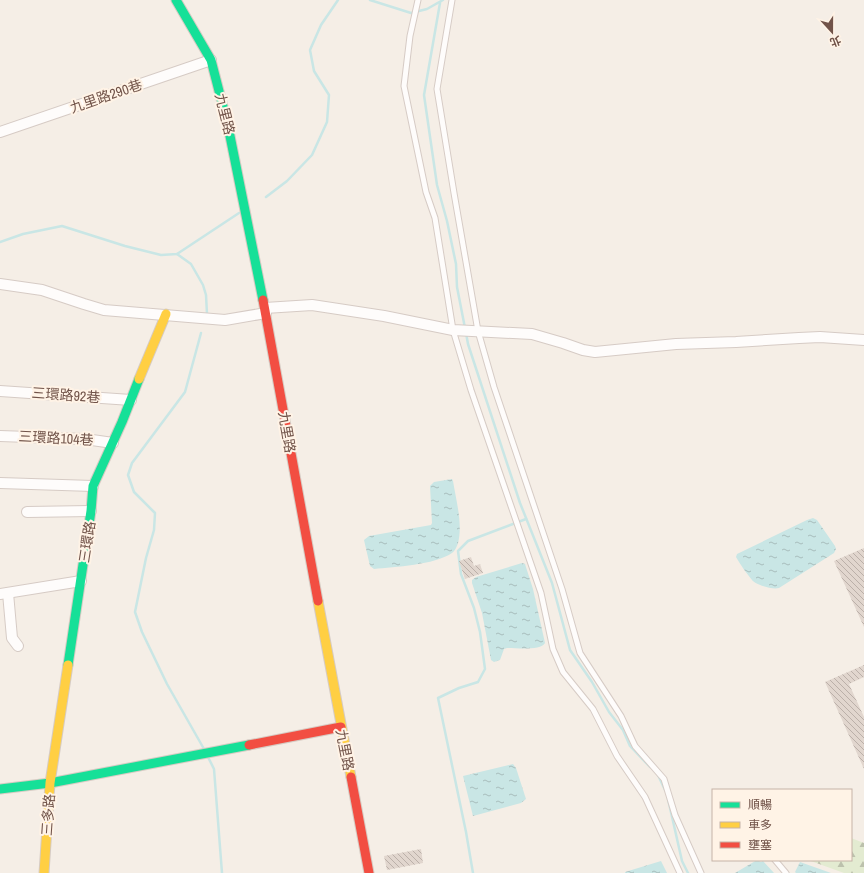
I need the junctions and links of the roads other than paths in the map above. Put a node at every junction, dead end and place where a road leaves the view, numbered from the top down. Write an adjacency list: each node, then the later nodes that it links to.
1 (176, 0): 4 (street, 九里路)
2 (418, 0): 9 (lane)
3 (452, 0): 10 (lane)
4 (212, 60): 5 (street, 九里路290巷); 7 (street, 九里路)
5 (0, 132)
6 (0, 284): 8 (street)
7 (265, 311): 8 (street); 9 (street); 23 (street, 九里路)
8 (166, 314): 13 (street, 三環路)
9 (453, 330): 10 (street); 29 (lane)
10 (478, 331): 11 (street); 30 (lane)
11 (864, 340)
12 (0, 391): 13 (street, 三環路92巷)
13 (131, 400): 15 (street, 三環路)
14 (0, 436): 15 (street, 三環路104巷)
15 (113, 443): 17 (street, 三環路)
16 (0, 483): 17 (street)
17 (93, 486): 18 (street, 三環路)
18 (92, 510): 19 (street); 20 (street, 三環路)
19 (27, 512)
20 (81, 581): 21 (street); 24 (street, 三環路)
21 (4, 594): 22 (street)
22 (18, 646)
23 (340, 727): 24 (street); 28 (street, 九里路)
24 (50, 783): 25 (street, 三多路); 27 (street, 三多路)
25 (0, 790)
26 (776, 861): 31 (lane)
27 (44, 873)
28 (369, 873)
29 (680, 873)
30 (701, 873)
31 (786, 873)

